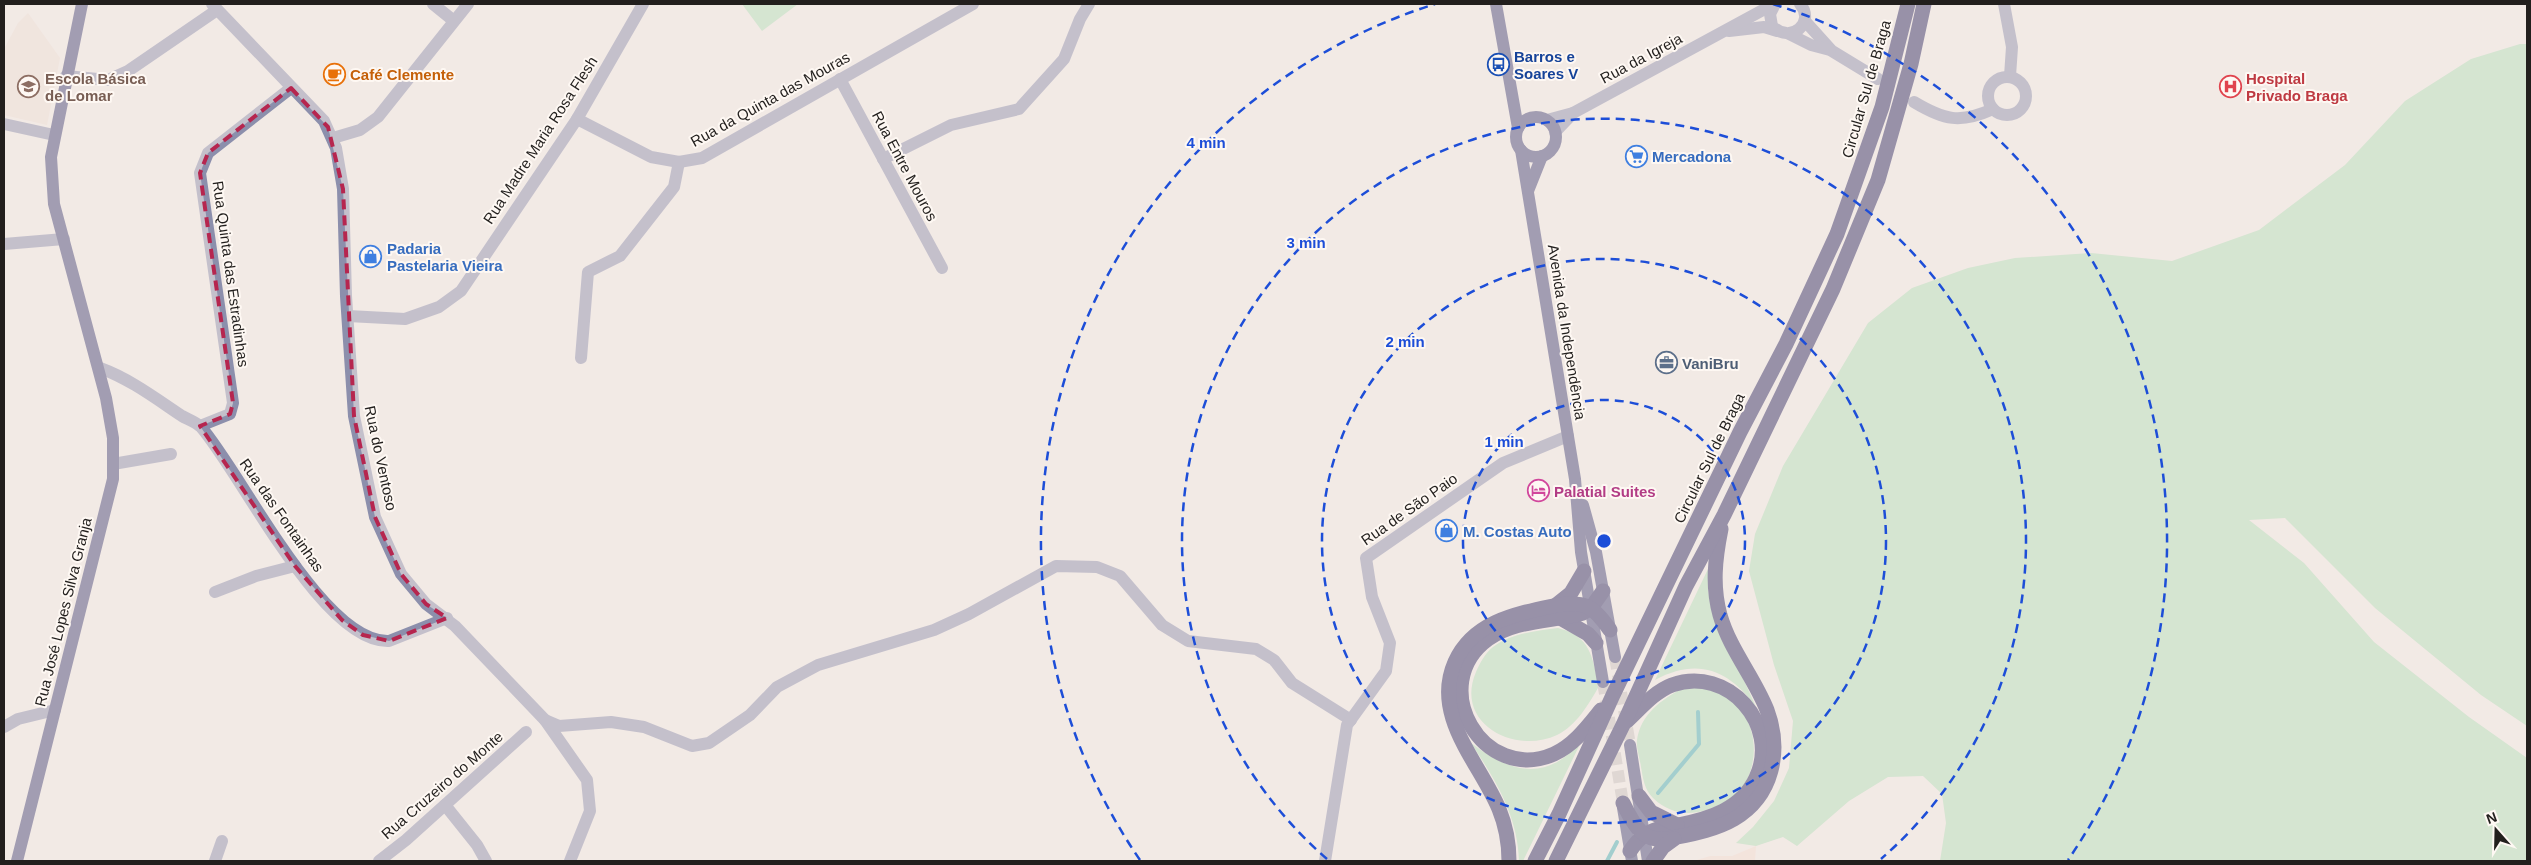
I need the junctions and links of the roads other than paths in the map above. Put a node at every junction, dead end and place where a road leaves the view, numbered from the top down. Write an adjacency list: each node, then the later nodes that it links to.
1 (82, 4): 18 (main road, Rua José Lopes Silva Granja)
2 (433, 4): 14 (street)
3 (468, 4): 14 (street)
4 (643, 4): 28 (street, Rua Madre Maria Rosa Flesh)
5 (973, 4): 20 (street, Rua da Quinta das Mouras)
6 (1089, 4): 37 (street)
7 (1496, 4): 23 (main road)
8 (1774, 4): 15 (street, Rua da Igreja); 16 (street)
9 (1908, 4): 63 (highway, Circular Sul de Braga)
10 (1924, 4): 51 (highway)
11 (2004, 4): 19 (street)
12 (214, 7): 18 (street); 22 (street)
13 (1805, 11): 16 (street); 17 (street, Rua da Igreja)
14 (454, 21): 34 (street)
15 (1724, 31): 16 (street, Rua da Igreja); 26 (street, Rua da Igreja)
16 (1783, 32): 17 (street, Rua da Igreja)
17 (1832, 51): 21 (street, Rua da Igreja)
18 (66, 76): 33 (main road, Rua José Lopes Silva Granja)
19 (2010, 76): 25 (street); 25 (street)
20 (840, 79): 37 (street, Rua Entre Mouros); 38 (street, Rua da Quinta das Mouras)
21 (1878, 79)
22 (291, 88): 34 (street); 46 (street, Rua Quinta das Estradinhas)
23 (1510, 93): 27 (main road); 31 (main road)
24 (1914, 102): 25 (street)
25 (1993, 110)
26 (1573, 113): 29 (street, Rua da Igreja); 32 (street, Rua da Igreja)
27 (1532, 117): 29 (main road); 31 (main road)
28 (577, 119): 38 (street, Rua da Quinta das Mouras); 43 (street, Rua Madre Maria Rosa Flesh)
29 (1547, 120): 32 (main road)
30 (4, 124): 33 (street)
31 (1518, 128): 35 (main road)
32 (1555, 132): 36 (main road)
33 (54, 135): 40 (main road, Rua José Lopes Silva Granja)
34 (333, 138): 43 (street, Rua do Ventoso)
35 (1521, 150): 36 (main road); 39 (main road, Avenida da Independência)
36 (1542, 156): 39 (main road)
37 (883, 159): 42 (street, Rua Entre Mouros)
38 (678, 162): 44 (street)
39 (1528, 191): 47 (main road, Avenida da Independência)
40 (64, 239): 41 (street); 45 (main road, Rua José Lopes Silva Granja)
41 (4, 244)
42 (942, 268)
43 (348, 316): 58 (street, Rua do Ventoso)
44 (581, 358)
45 (100, 368): 46 (street, Rua das Fontainhas); 49 (main road, Rua José Lopes Silva Granja)
46 (200, 426): 52 (street, Rua das Fontainhas)
47 (1568, 436): 50 (main road, Avenida da Independência); 66 (street, Rua de São Paio)
48 (171, 454): 49 (street)
49 (113, 464): 64 (main road, Rua José Lopes Silva Granja)
50 (1575, 479): 53 (main road, Avenida da Independência); 54 (main road, Avenida da Independência)
51 (1724, 515): 67 (highway); 74 (highway)
52 (295, 566): 55 (street); 58 (street, Rua das Fontainhas)
53 (1584, 571): 56 (main road, Avenida da Independência); 57 (highway)
54 (1603, 591): 56 (highway); 59 (main road, Avenida da Independência)
55 (215, 592)
56 (1591, 608): 57 (highway); 59 (highway); 60 (main road, Avenida da Independência)
57 (1558, 612): 60 (highway); 63 (highway); 84 (highway)
58 (447, 618): 65 (street, Rua do Ventoso)
59 (1610, 630): 61 (main road, Avenida da Independência)
60 (1596, 643): 62 (main road, Avenida da Independência)
61 (1614, 657)
62 (1603, 682)
63 (1613, 695): 85 (highway, Circular Sul de Braga)
64 (56, 710): 68 (street); 78 (main road, Rua José Lopes Silva Granja)
65 (545, 720): 66 (street); 82 (street, Rua do Ventoso)
66 (1351, 720): 83 (street, Rua de São Paio)
67 (1623, 725): 74 (highway); 86 (highway)
68 (4, 727)
69 (526, 732): 73 (street, Rua Cruzeiro do Monte)
70 (1630, 745): 71 (main road)
71 (1639, 796): 74 (highway); 75 (main road)
72 (1623, 803): 75 (highway); 77 (main road)
73 (445, 805): 80 (street, Rua Cruzeiro do Monte); 81 (street)
74 (1677, 831): 75 (highway); 88 (highway)
75 (1644, 835): 77 (highway); 87 (main road)
76 (222, 841): 79 (street)
77 (1631, 856)
78 (17, 861)
79 (215, 861)
80 (379, 861)
81 (486, 861)
82 (570, 861)
83 (1325, 861)
84 (1509, 861)
85 (1534, 861)
86 (1556, 861)
87 (1648, 861)
88 (1653, 861)

